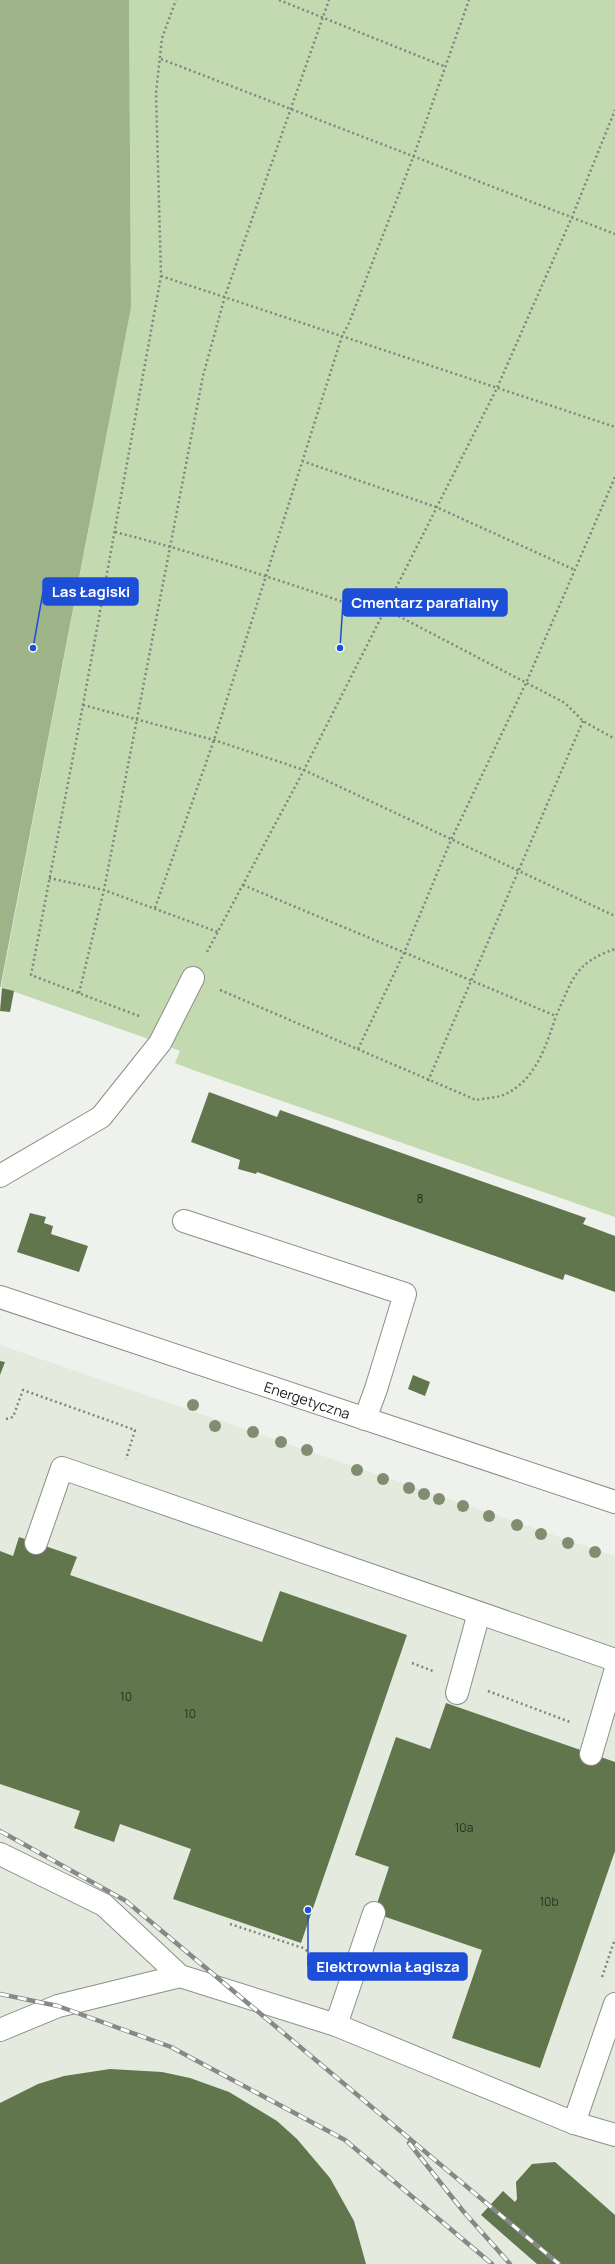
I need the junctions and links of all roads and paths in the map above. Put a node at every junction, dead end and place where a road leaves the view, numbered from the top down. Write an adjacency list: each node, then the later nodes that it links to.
1 (176, 0): 6 (path)
2 (279, 0): 5 (path)
3 (329, 0): 5 (path)
4 (469, 0): 7 (path)
5 (324, 16): 7 (path); 8 (path)
6 (161, 59): 8 (path); 13 (path)
7 (446, 67): 10 (path)
8 (292, 109): 10 (path); 14 (path)
9 (615, 110): 11 (path)
10 (414, 156): 11 (path); 15 (path)
11 (572, 217): 12 (path); 16 (path)
12 (615, 234)
13 (161, 276): 14 (path); 21 (path)
14 (225, 296): 15 (path); 22 (path)
15 (342, 336): 16 (path); 18 (path)
16 (497, 388): 17 (path); 20 (path)
17 (615, 427)
18 (302, 461): 20 (path); 24 (path)
19 (615, 477): 23 (path)
20 (436, 507): 23 (path); 25 (path)
21 (115, 532): 22 (path); 28 (path)
22 (172, 547): 24 (path); 29 (path)
23 (575, 570): 27 (path)
24 (266, 575): 26 (path); 32 (path)
25 (385, 609): 26 (path); 27 (path)
26 (382, 615): 33 (path)
27 (526, 683): 30 (path); 34 (path)
28 (83, 705): 29 (path); 36 (path)
29 (138, 718): 32 (path); 38 (path)
30 (583, 722): 31 (path); 35 (path)
31 (615, 739)
32 (214, 740): 33 (path); 39 (path)
33 (304, 770): 34 (path); 37 (path)
34 (451, 840): 35 (path); 43 (path)
35 (519, 872): 40 (path); 45 (path)
36 (49, 878): 38 (path); 46 (path)
37 (243, 885): 41 (path); 43 (path)
38 (104, 890): 39 (path); 46 (path)
39 (155, 908): 41 (path)
40 (615, 916)
41 (218, 932): 44 (path)
42 (615, 949): 47 (path)
43 (404, 953): 45 (path); 49 (path)
44 (193, 978): 48 (street); 49 (path)
45 (472, 981): 47 (path); 50 (path)
46 (79, 993): 48 (path)
47 (556, 1016): 50 (path)
48 (168, 1026): 51 (street)
49 (358, 1049): 50 (path)
50 (428, 1081)
51 (0, 1176)
52 (184, 1221): 54 (street)
53 (0, 1297): 54 (street, Energetyczna)
54 (365, 1419): 55 (street, Energetyczna)
55 (615, 1502)
56 (36, 1542): 57 (street)
57 (479, 1613): 58 (street); 61 (street)
58 (615, 1660)
59 (412, 1663): 61 (path)
60 (615, 1672): 62 (street)
61 (458, 1687): 62 (path)
62 (598, 1732): 63 (street)
63 (591, 1754)
64 (0, 1854): 67 (street)
65 (374, 1913): 68 (street)
66 (230, 1924): 68 (path)
67 (180, 1976): 70 (street); 71 (street)
68 (346, 1994): 70 (street)
69 (615, 2004): 72 (street)
70 (336, 2025): 72 (street)
71 (0, 2030)
72 (574, 2123): 73 (street)
73 (615, 2135)

